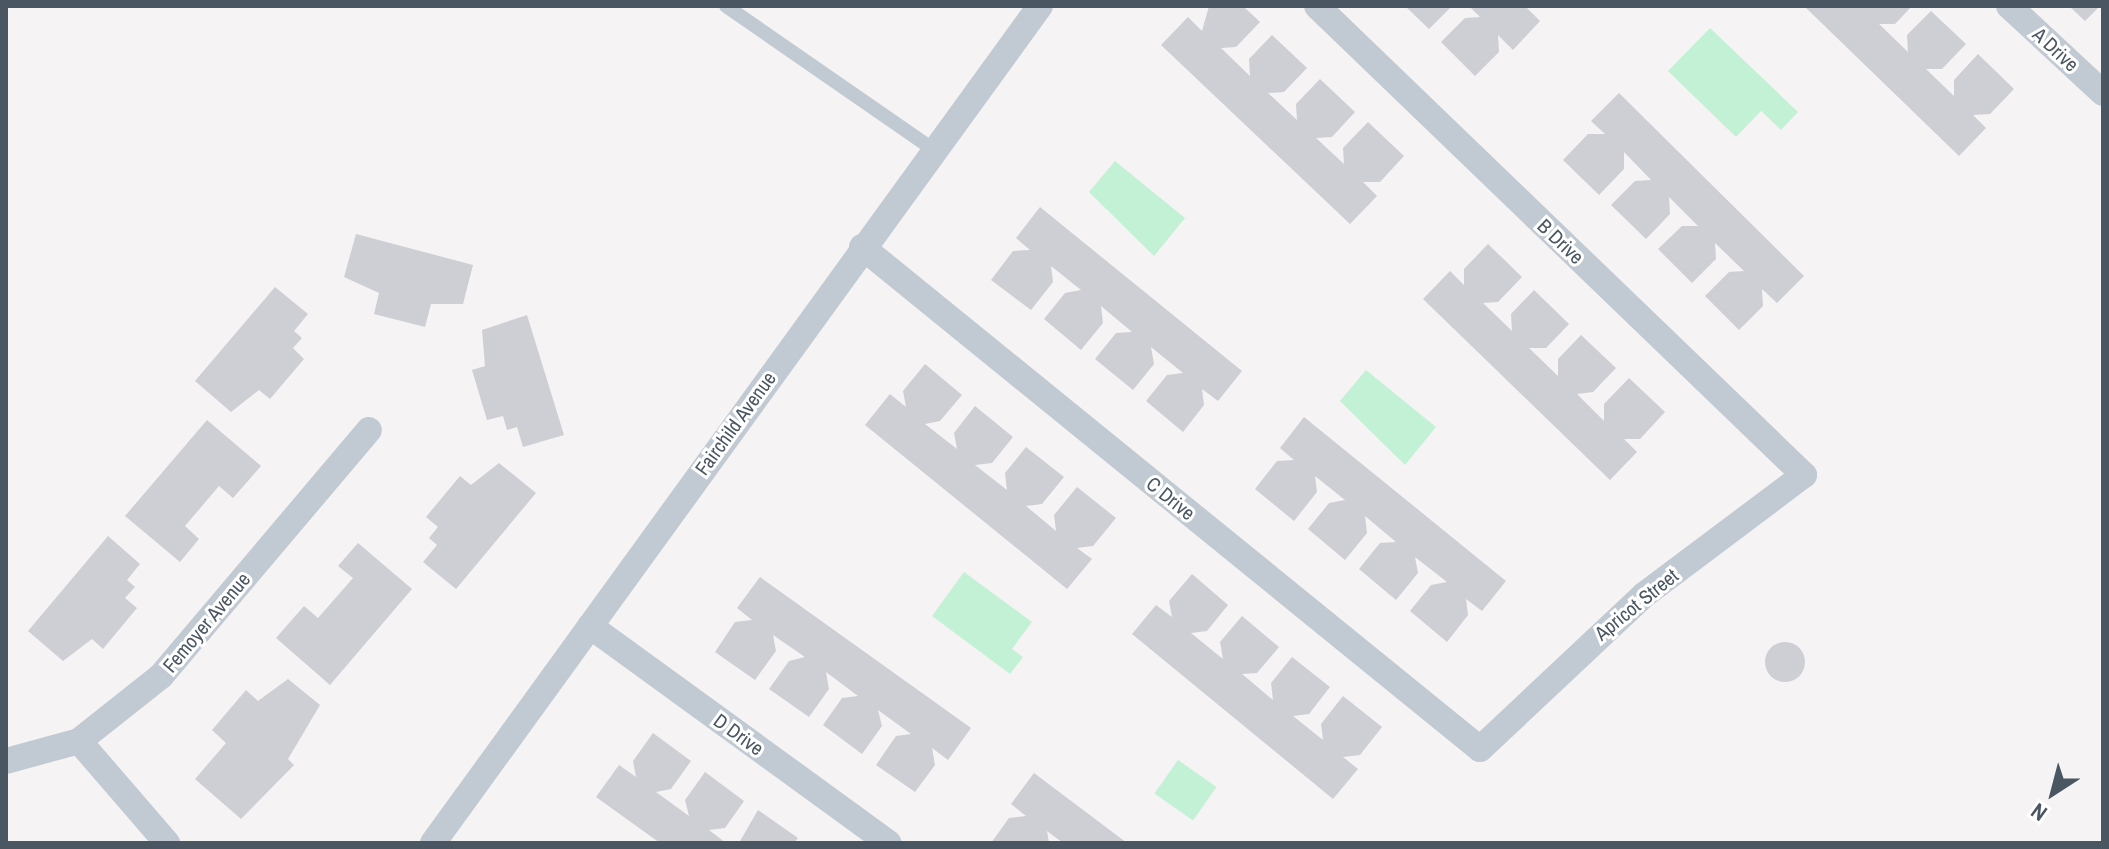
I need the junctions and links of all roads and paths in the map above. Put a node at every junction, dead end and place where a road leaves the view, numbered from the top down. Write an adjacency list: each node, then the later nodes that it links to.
1 (726, 6): 6 (lane)
2 (1040, 6): 6 (street, Fairchild Avenue)
3 (1317, 6): 9 (street, B Drive)
4 (2009, 6): 5 (street, A Drive)
5 (2103, 93)
6 (934, 150): 7 (street, Fairchild Avenue)
7 (862, 247): 10 (street, Fairchild Avenue); 12 (street, C Drive)
8 (369, 430): 11 (street, Femoyer Avenue)
9 (1804, 475): 12 (street, Apricot Street)
10 (590, 626): 15 (street, Fairchild Avenue); 16 (street, D Drive)
11 (79, 741): 13 (street, Femoyer Avenue); 14 (street)
12 (1480, 749)
13 (6, 761)
14 (167, 843)
15 (433, 843)
16 (889, 843)

